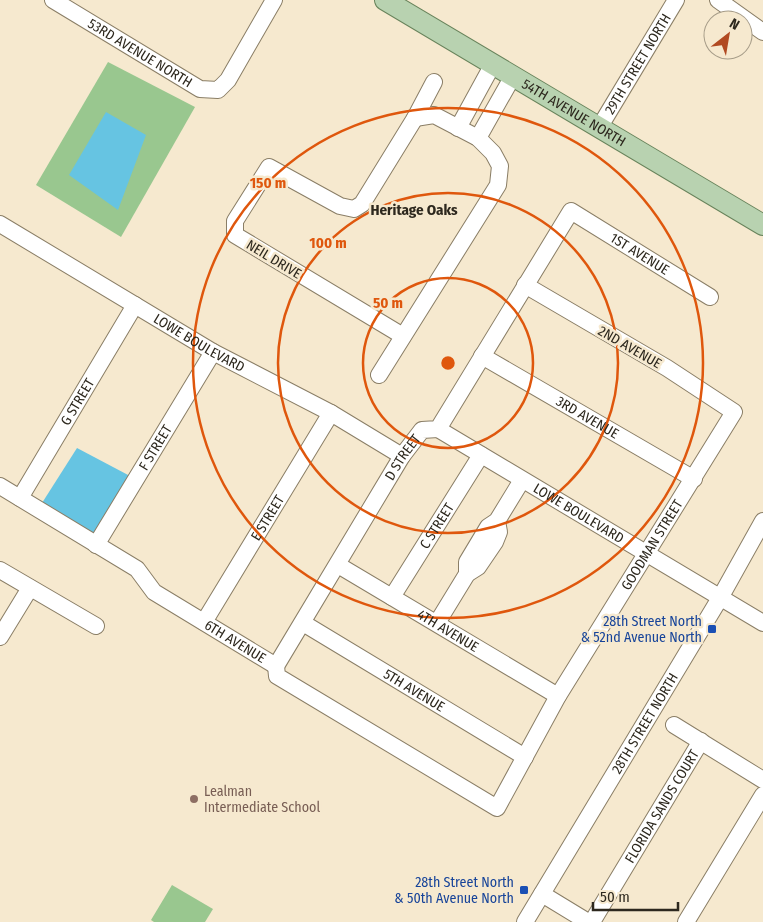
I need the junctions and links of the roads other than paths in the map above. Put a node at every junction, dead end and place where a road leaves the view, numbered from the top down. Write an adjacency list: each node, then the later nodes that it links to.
1 (53, 0): 2 (street, 53RD AVENUE NORTH)
2 (274, 0)
3 (385, 0): 7 (main road, 54TH AVENUE NORTH)
4 (676, 0): 12 (street, 29TH STREET NORTH)
5 (718, 0): 6 (street)
6 (759, 28)
7 (493, 64): 8 (main road, 54TH AVENUE NORTH); 11 (street)
8 (513, 76): 12 (main road, 54TH AVENUE NORTH); 13 (street)
9 (434, 82): 10 (street, NEIL DRIVE)
10 (415, 118): 11 (street); 20 (street, NEIL DRIVE)
11 (458, 128): 13 (street)
12 (599, 128): 15 (main road, 54TH AVENUE NORTH)
13 (478, 138): 20 (street)
14 (570, 211): 17 (street, D STREET); 18 (street, 1ST AVENUE)
15 (763, 225)
16 (2, 230): 19 (street, LOWE BOULEVARD)
17 (525, 284): 22 (street, D STREET); 24 (street, 2ND AVENUE)
18 (710, 297)
19 (135, 306): 21 (street, LOWE BOULEVARD); 32 (street, G STREET)
20 (403, 336): 23 (street)
21 (213, 352): 25 (street, LOWE BOULEVARD); 34 (street, F STREET)
22 (482, 356): 26 (street, D STREET); 29 (street, 3RD AVENUE)
23 (379, 375)
24 (734, 412): 29 (street, GOODMAN STREET)
25 (331, 413): 28 (street, LOWE BOULEVARD); 41 (street, E STREET)
26 (438, 428): 27 (street, LOWE BOULEVARD); 28 (street, D STREET)
27 (481, 455): 30 (street, LOWE BOULEVARD); 39 (street, C STREET)
28 (402, 456): 36 (street, D STREET)
29 (694, 479): 35 (street, GOODMAN STREET)
30 (522, 480): 35 (street, LOWE BOULEVARD); 43 (street)
31 (0, 486): 32 (street, 6TH AVENUE)
32 (20, 498): 34 (street, 6TH AVENUE)
33 (763, 522): 40 (street, 28TH STREET NORTH)
34 (96, 545): 41 (street, 6TH AVENUE)
35 (648, 554): 40 (street, LOWE BOULEVARD); 48 (street, GOODMAN STREET)
36 (338, 565): 39 (street, 4TH AVENUE); 42 (street, D STREET)
37 (0, 570): 38 (street)
38 (30, 588): 45 (street); 46 (street)
39 (392, 597): 43 (street, 4TH AVENUE)
40 (720, 598): 44 (street, LOWE BOULEVARD); 55 (street, 28TH STREET NORTH)
41 (204, 622): 47 (street, 6TH AVENUE)
42 (303, 623): 47 (street, D STREET); 51 (street, 5TH AVENUE)
43 (437, 623): 48 (street, 4TH AVENUE)
44 (763, 624)
45 (96, 626)
46 (0, 637)
47 (276, 666): 54 (street, 6TH AVENUE)
48 (558, 696): 51 (street, GOODMAN STREET)
49 (674, 725): 50 (street, FLORIDA SANDS COURT)
50 (701, 741): 52 (street, FLORIDA SANDS COURT); 58 (street, FLORIDA SANDS COURT)
51 (525, 757): 54 (street, GOODMAN STREET)
52 (763, 780)
53 (763, 795): 59 (street)
54 (497, 808)
55 (542, 894): 56 (street, 28TH STREET NORTH); 57 (street)
56 (525, 922)
57 (588, 922)
58 (592, 922)
59 (686, 922)

